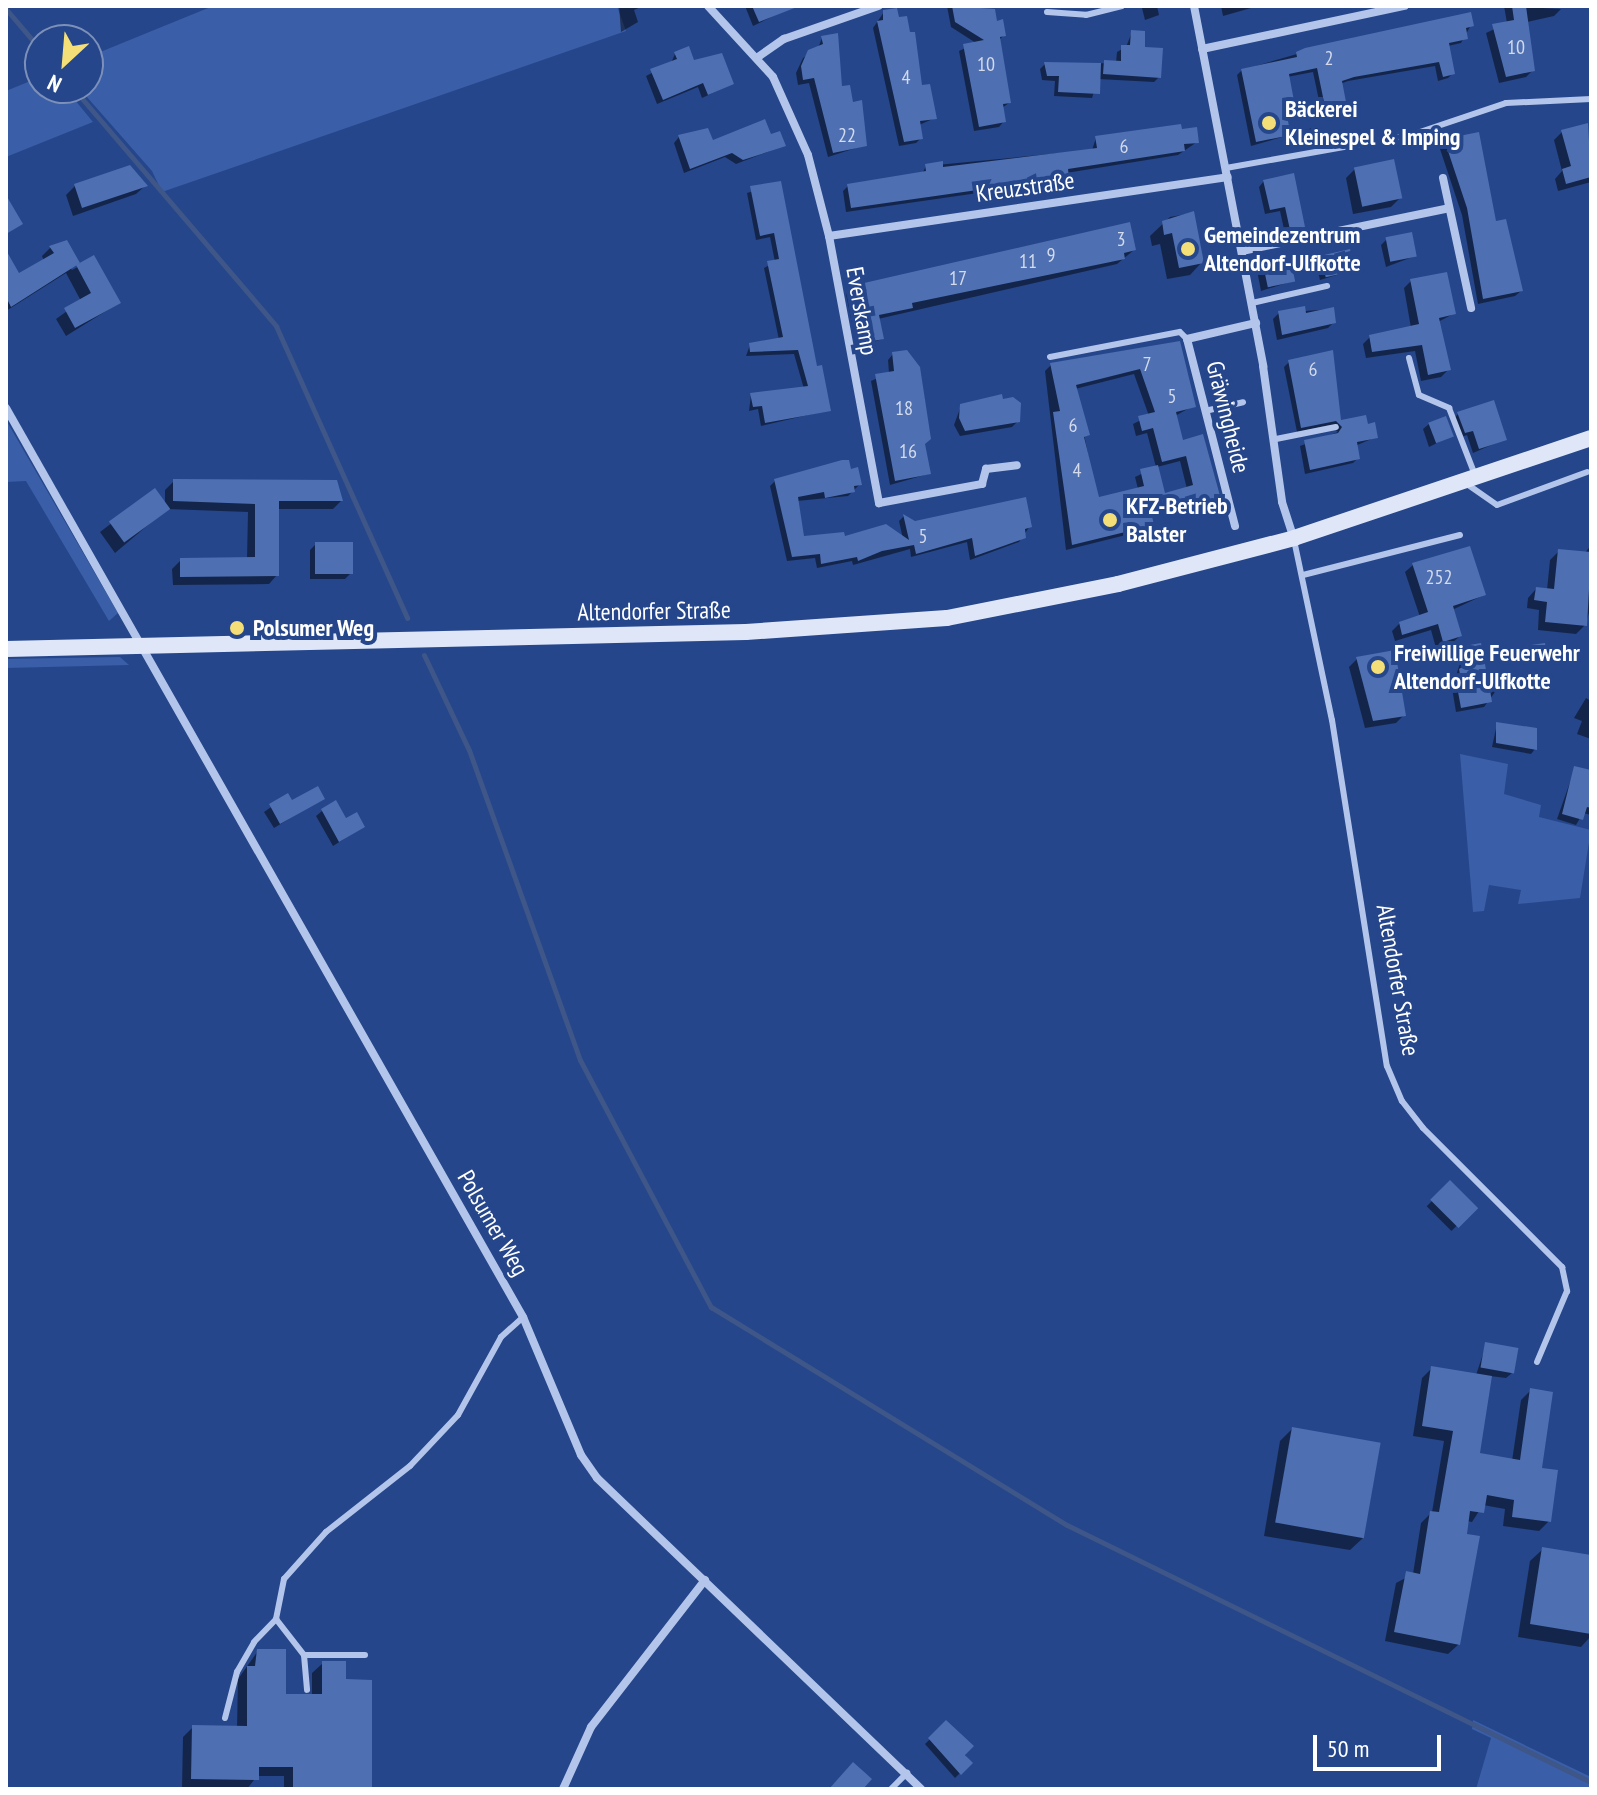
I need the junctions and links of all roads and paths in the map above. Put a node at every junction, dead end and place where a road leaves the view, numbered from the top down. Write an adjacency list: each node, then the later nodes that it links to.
1 (708, 6): 8 (street, Everskamp)
2 (878, 6): 8 (street)
3 (1122, 6): 6 (lane)
4 (1194, 6): 7 (street, Gräwingheide)
5 (1404, 6): 7 (street)
6 (1047, 12)
7 (1202, 49): 10 (street, Gräwingheide)
8 (758, 57): 13 (street, Everskamp)
9 (1591, 99): 10 (lane)
10 (1227, 173): 13 (street, Kreuzstraße); 14 (street, Gräwingheide)
11 (1443, 178): 12 (street)
12 (1449, 208): 14 (street); 17 (street)
13 (829, 236): 28 (street, Everskamp)
14 (1242, 251): 16 (street, Gräwingheide)
15 (1327, 286): 16 (lane)
16 (1252, 303): 18 (street, Gräwingheide)
17 (1471, 308)
18 (1256, 323): 19 (street, Gräwingheide); 27 (street, Gräwingheide)
19 (1187, 339): 20 (lane); 24 (street, Gräwingheide)
20 (1050, 357)
21 (1409, 358): 30 (lane)
22 (1243, 402): 24 (lane)
23 (6, 408): 35 (street, Polsumer Weg)
24 (1205, 411): 31 (street, Gräwingheide)
25 (1336, 427): 27 (lane)
26 (1591, 438): 30 (street, Altendorfer Straße)
27 (1276, 439): 33 (street, Gräwingheide)
28 (1017, 465)
29 (1587, 472): 30 (lane)
30 (1468, 477): 33 (street, Altendorfer Straße)
31 (1235, 526)
32 (1460, 535): 34 (lane)
33 (1294, 538): 34 (lane, Altendorfer Straße); 35 (street, Altendorfer Straße)
34 (1303, 575): 38 (lane, Altendorfer Straße)
35 (143, 645): 36 (street, Altendorfer Straße); 37 (street, Polsumer Weg)
36 (6, 649)
37 (523, 1317): 39 (street, Polsumer Weg); 40 (lane)
38 (1537, 1362)
39 (705, 1580): 45 (street, Polsumer Weg); 46 (street)
40 (276, 1619): 41 (lane); 44 (lane)
41 (304, 1655): 42 (lane); 43 (lane)
42 (365, 1655)
43 (307, 1690)
44 (225, 1718)
45 (907, 1773): 47 (lane); 48 (street, Polsumer Weg)
46 (563, 1789)
47 (891, 1789)
48 (921, 1789)

